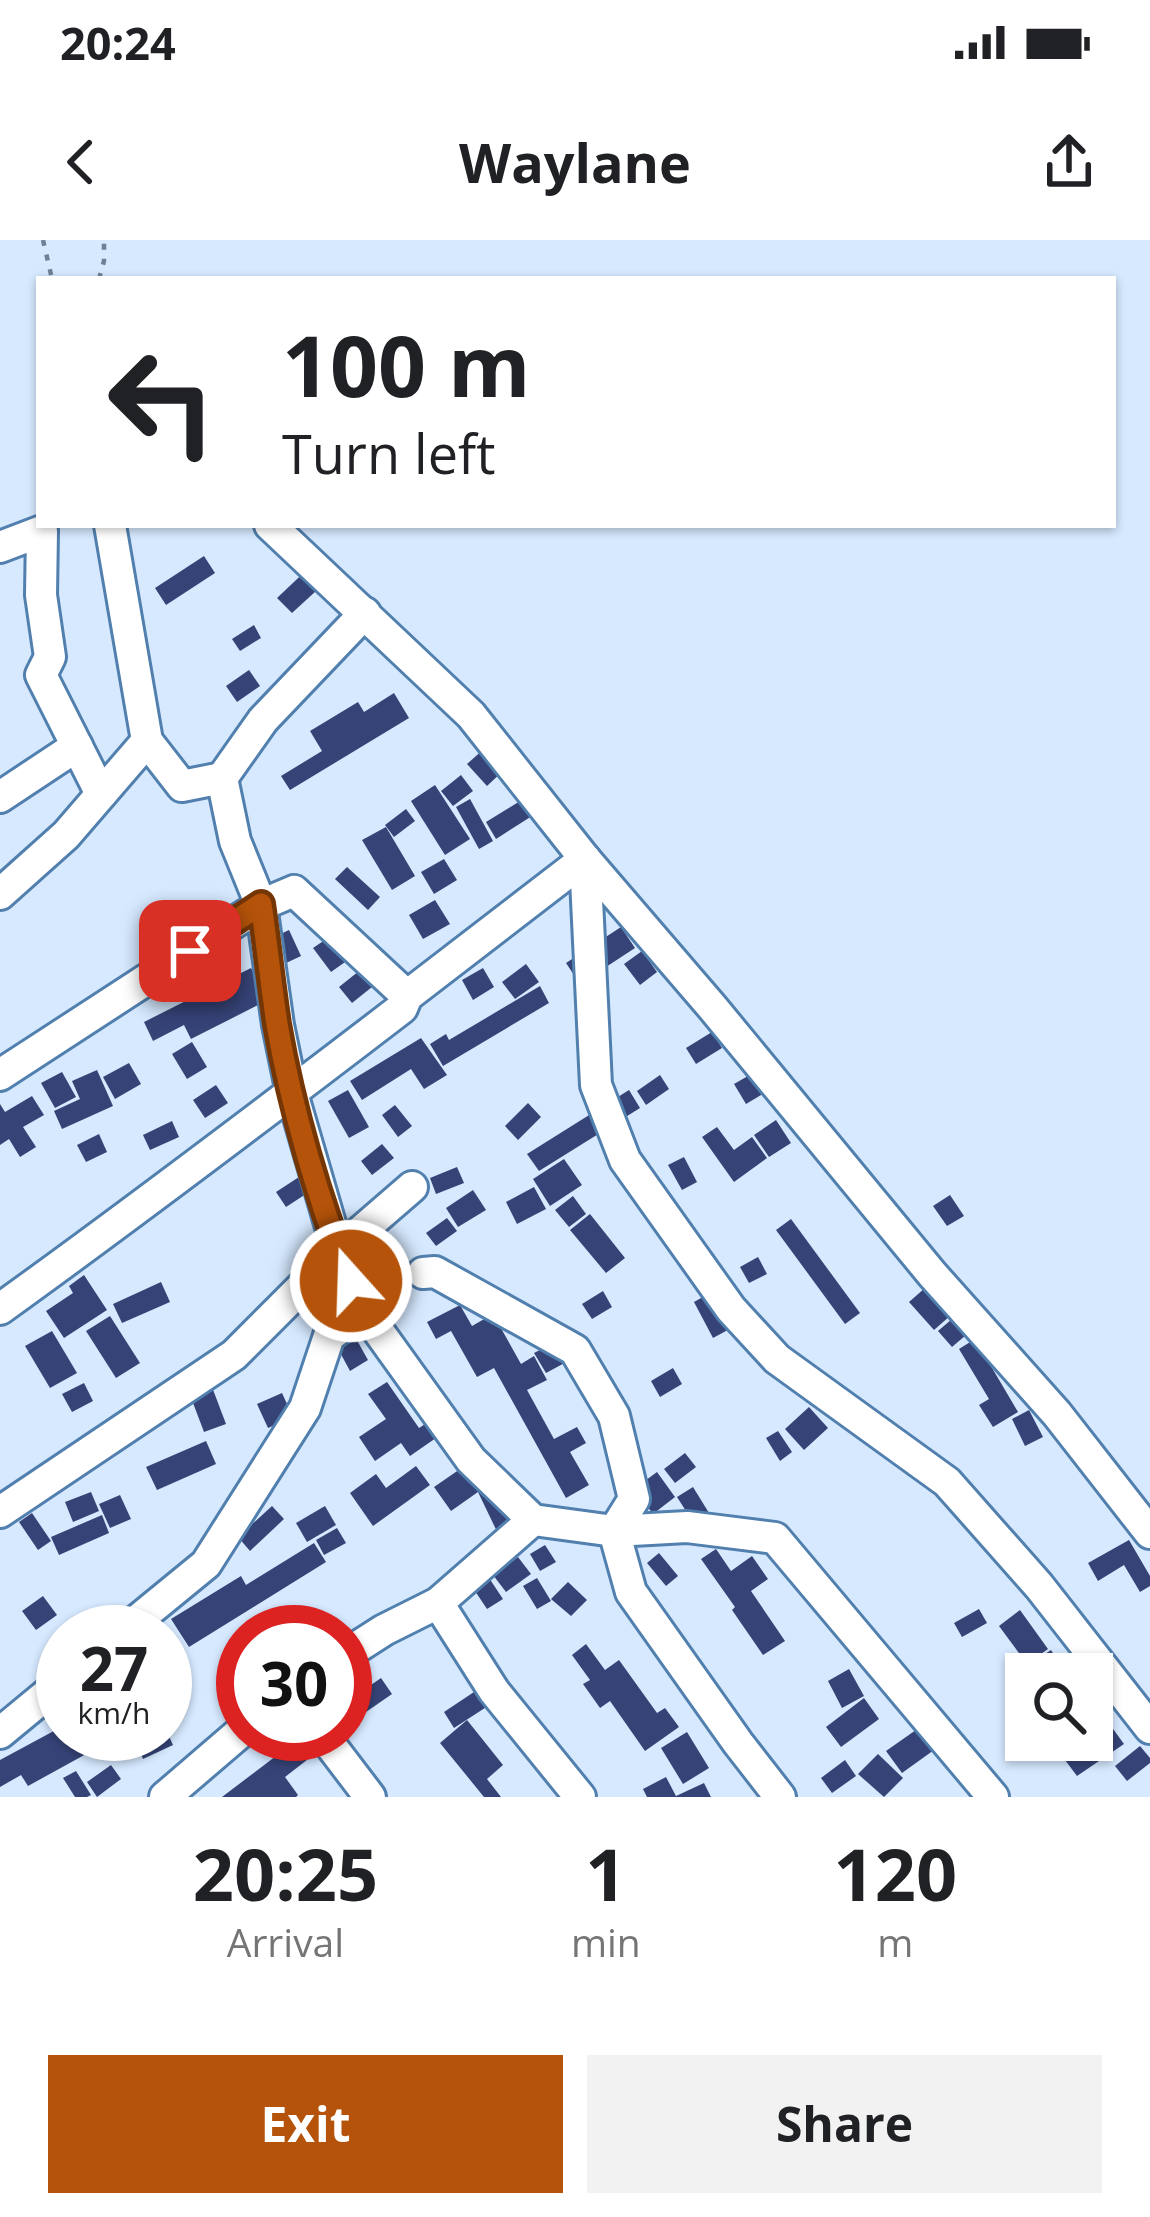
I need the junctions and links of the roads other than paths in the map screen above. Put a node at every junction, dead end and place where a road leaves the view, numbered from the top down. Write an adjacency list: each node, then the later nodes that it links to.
1 (111, 528): 5 (street)
2 (273, 528): 4 (street)
3 (0, 547): 6 (street)
4 (365, 613): 7 (street); 10 (street)
5 (147, 741): 7 (street); 8 (street)
6 (77, 746): 8 (street); 9 (street)
7 (222, 778): 12 (street)
8 (101, 794): 11 (street)
9 (0, 797)
10 (585, 859): 13 (street); 24 (street); 29 (street)
11 (0, 894)
12 (261, 904): 13 (street); 14 (street); 15 (street)
13 (407, 996): 15 (street)
14 (0, 1075)
15 (292, 1093): 17 (street); 19 (street)
16 (412, 1187): 17 (street)
17 (338, 1251): 20 (street); 21 (street)
18 (423, 1273): 23 (street)
19 (0, 1309)
20 (364, 1311): 22 (street); 26 (street)
21 (0, 1513)
22 (533, 1520): 23 (street); 25 (street)
23 (614, 1531): 36 (street); 37 (street)
24 (1150, 1533)
25 (438, 1603): 27 (street); 35 (street)
26 (156, 1605)
27 (372, 1638)
28 (36, 1704): 30 (street)
29 (1150, 1728)
30 (0, 1733)
31 (216, 1753): 33 (street)
32 (343, 1761): 34 (street)
33 (165, 1797)
34 (370, 1797)
35 (580, 1797)
36 (780, 1797)
37 (993, 1797)

